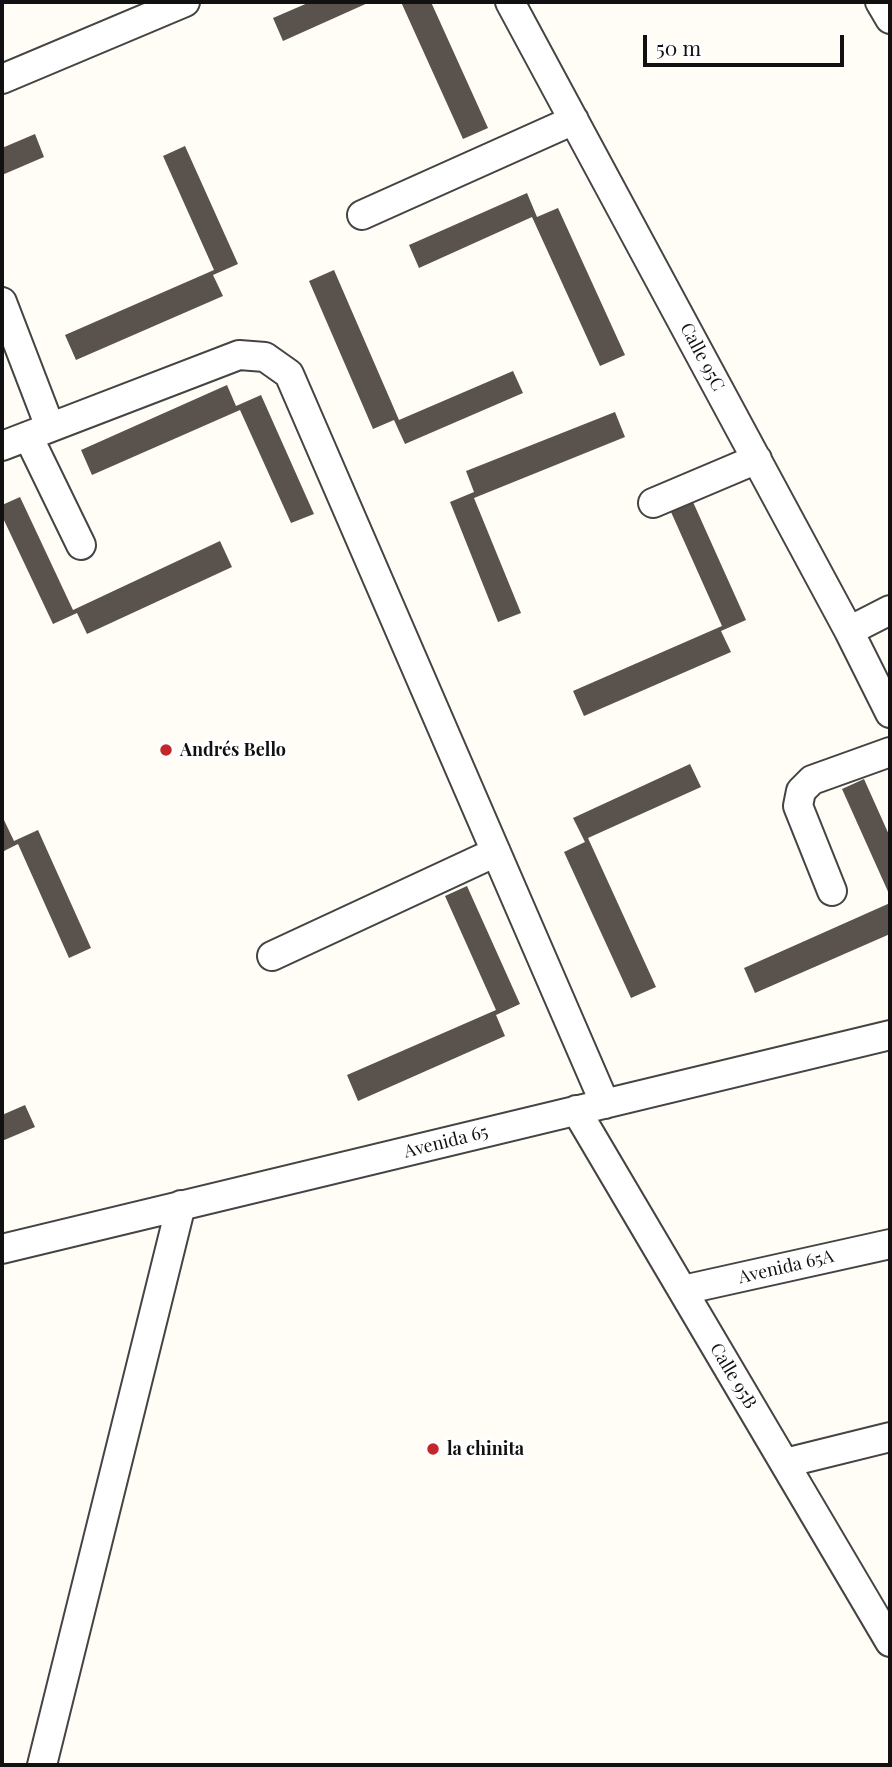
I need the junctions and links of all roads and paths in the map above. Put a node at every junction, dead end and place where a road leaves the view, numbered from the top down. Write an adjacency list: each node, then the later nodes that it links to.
1 (185, 2): 5 (street)
2 (510, 2): 6 (street, Calle 95C)
3 (880, 2): 4 (street)
4 (890, 19)
5 (2, 79)
6 (574, 120): 7 (street); 11 (street, Calle 95C)
7 (362, 215)
8 (2, 302): 9 (street)
9 (39, 431): 10 (street); 13 (street); 18 (street)
10 (2, 446)
11 (757, 459): 12 (street); 15 (street, Calle 95C)
12 (653, 503)
13 (82, 545)
14 (890, 610): 15 (street)
15 (849, 631): 16 (street, Calle 95C)
16 (890, 713)
17 (890, 752): 19 (street)
18 (496, 852): 20 (street); 22 (street)
19 (832, 891)
20 (272, 956)
21 (890, 1035): 22 (street, Avenida 65)
22 (606, 1104): 23 (street, Avenida 65)
23 (576, 1110): 24 (street, Avenida 65); 27 (street, Calle 95B)
24 (181, 1205): 26 (street, Avenida 65); 31 (street)
25 (890, 1244): 27 (street, Avenida 65A)
26 (2, 1249)
27 (682, 1290): 29 (street, Calle 95B)
28 (890, 1437): 29 (street)
29 (785, 1463): 30 (street, Calle 95B)
30 (889, 1638)
31 (42, 1765)

